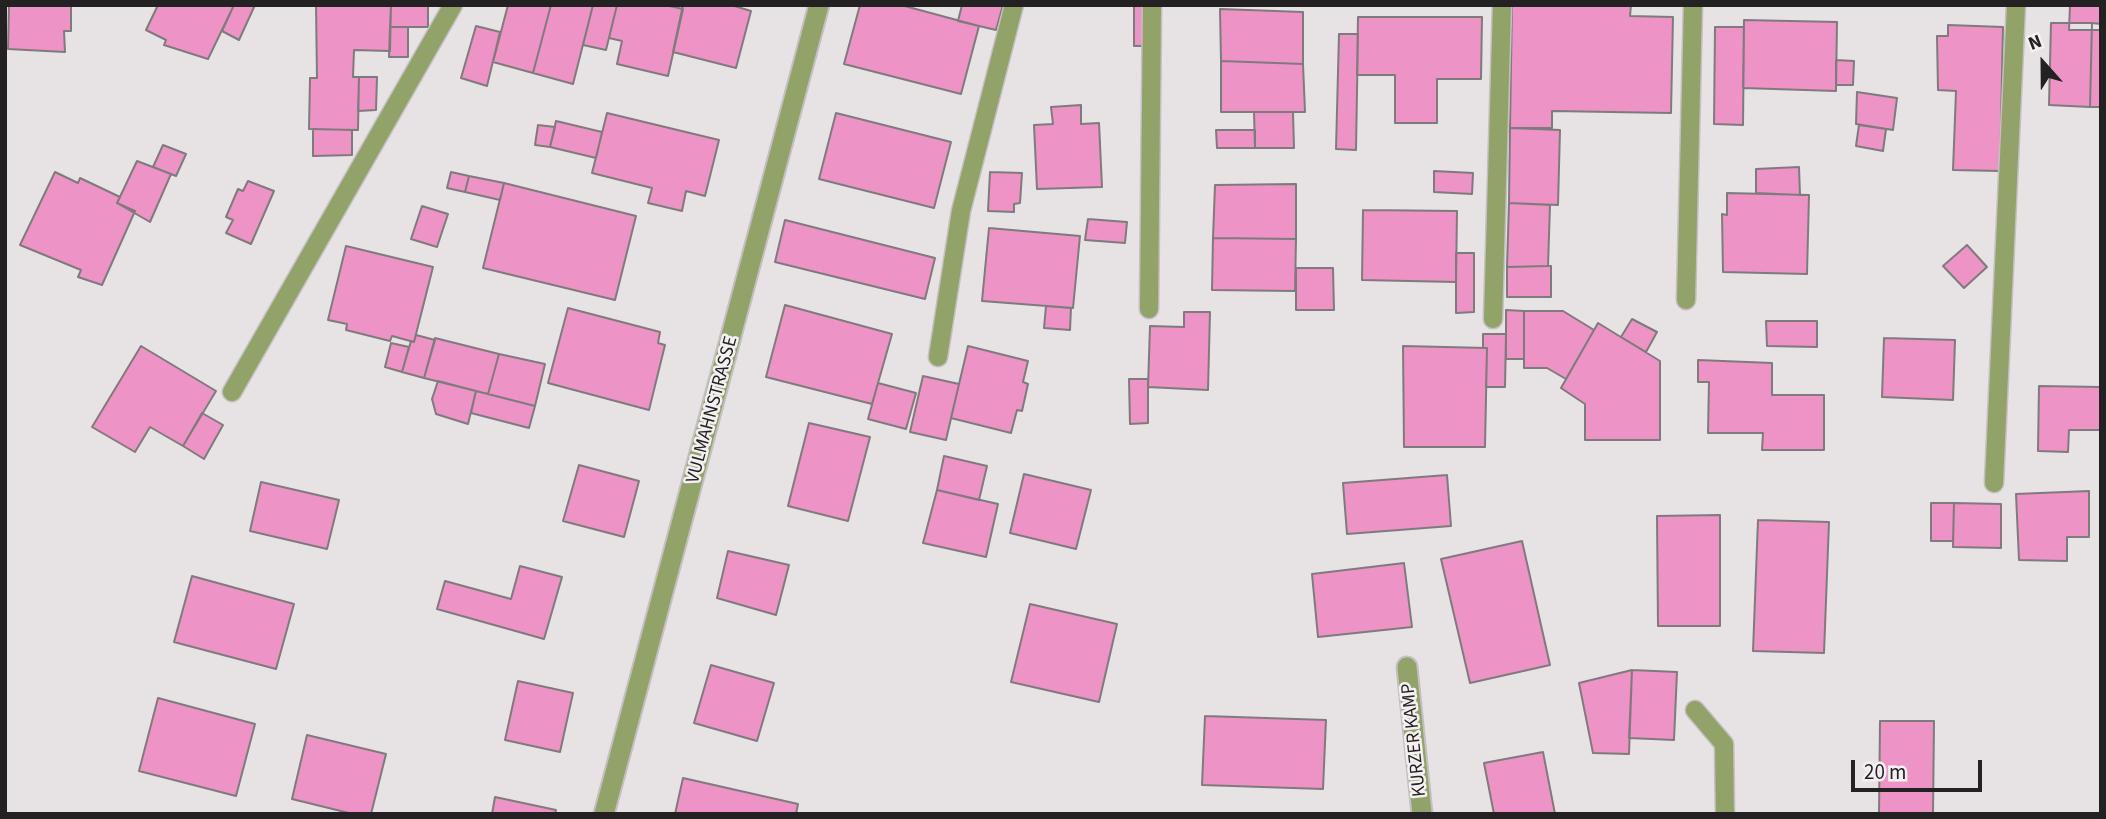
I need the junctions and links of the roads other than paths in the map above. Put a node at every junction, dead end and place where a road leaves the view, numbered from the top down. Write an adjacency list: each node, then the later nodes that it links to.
1 (453, 5): 12 (lane)
2 (819, 5): 16 (street, VULMAHNSTRASSE)
3 (1014, 5): 11 (lane)
4 (1152, 5): 9 (lane)
5 (1502, 5): 10 (lane)
6 (1693, 5): 8 (lane)
7 (2016, 5): 13 (lane)
8 (1686, 300)
9 (1149, 309)
10 (1493, 319)
11 (938, 357)
12 (232, 391)
13 (1994, 483)
14 (1407, 667): 17 (street, KURZER KAMP)
15 (1695, 710): 18 (lane)
16 (604, 814)
17 (1422, 814)
18 (1725, 814)

